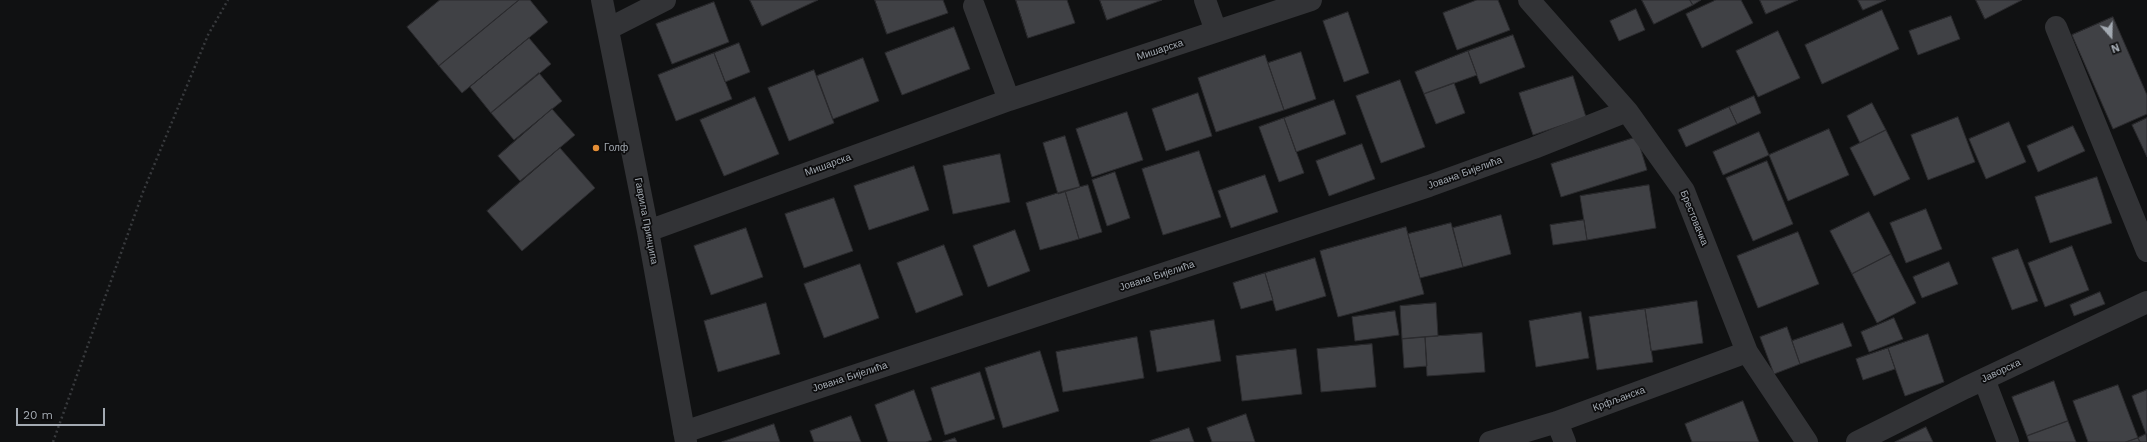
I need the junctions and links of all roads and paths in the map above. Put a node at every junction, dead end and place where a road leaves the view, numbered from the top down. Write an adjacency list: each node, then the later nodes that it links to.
1 (228, 0): 20 (path)
2 (602, 0): 9 (street, Гаврила Принципа)
3 (665, 0): 9 (street)
4 (1205, 0): 10 (street)
5 (1311, 0): 10 (street, Мишарска)
6 (1529, 0): 12 (street, Брестовачка)
7 (974, 6): 11 (street)
8 (2056, 27): 14 (street)
9 (608, 29): 13 (street, Гаврила Принципа)
10 (1216, 31): 11 (street, Мишарска)
11 (1009, 100): 13 (street, Мишарска)
12 (1627, 111): 16 (street, Брестовачка); 19 (street, Јована Бијелића)
13 (648, 231): 19 (street, Гаврила Принципа)
14 (2147, 251)
15 (2147, 302): 17 (street, Јаворска)
16 (1747, 352): 18 (street, Крфљанска); 23 (street, Брестовачка)
17 (1984, 379): 24 (street, Јаворска); 25 (street)
18 (1556, 422): 21 (street, Крфљанска); 22 (street)
19 (685, 437)
20 (53, 442)
21 (1490, 442)
22 (1565, 442)
23 (1806, 442)
24 (1857, 442)
25 (2008, 442)

